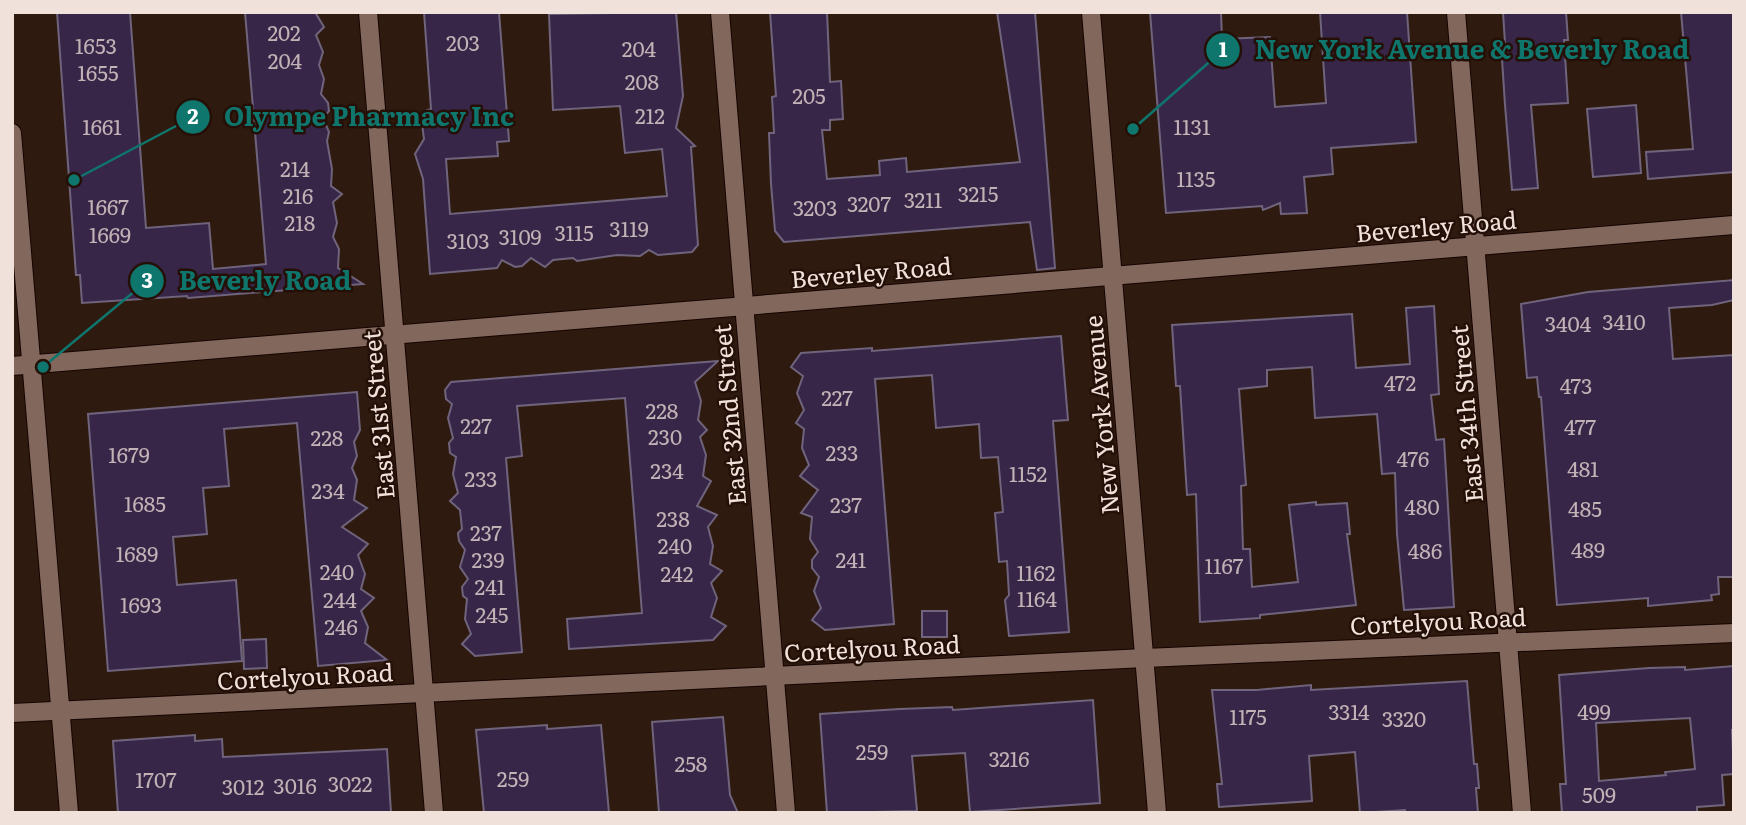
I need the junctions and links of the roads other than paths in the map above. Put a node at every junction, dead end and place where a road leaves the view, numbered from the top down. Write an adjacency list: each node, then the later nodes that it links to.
1 (368, 12): 10 (street, East 31st Street)
2 (720, 12): 9 (street, East 32nd Street)
3 (1091, 12): 8 (street, New York Avenue)
4 (1456, 12): 7 (street, East 34th Street)
5 (12, 133): 11 (street)
6 (1734, 225): 7 (street, Beverley Road)
7 (1476, 246): 8 (street, Beverley Road); 14 (street, East 34th Street)
8 (1113, 276): 9 (street, Beverley Road); 15 (street, New York Avenue)
9 (744, 306): 10 (street, Beverley Road); 16 (street, East 32nd Street)
10 (394, 335): 11 (street, Beverley Road); 17 (street, East 31st Street)
11 (31, 364): 12 (street, Beverley Road); 18 (street)
12 (12, 366)
13 (1734, 633): 14 (street, Cortelyou Road)
14 (1508, 641): 15 (street, Cortelyou Road); 24 (street, East 34th Street)
15 (1145, 658): 16 (street, Cortelyou Road); 23 (street, New York Avenue)
16 (775, 677): 17 (street, Cortelyou Road); 22 (street, East 32nd Street)
17 (425, 693): 18 (street, Cortelyou Road); 21 (street, East 31st Street)
18 (60, 711): 19 (street, Cortelyou Road); 20 (street)
19 (12, 713)
20 (69, 813)
21 (434, 813)
22 (786, 813)
23 (1157, 813)
24 (1522, 813)

